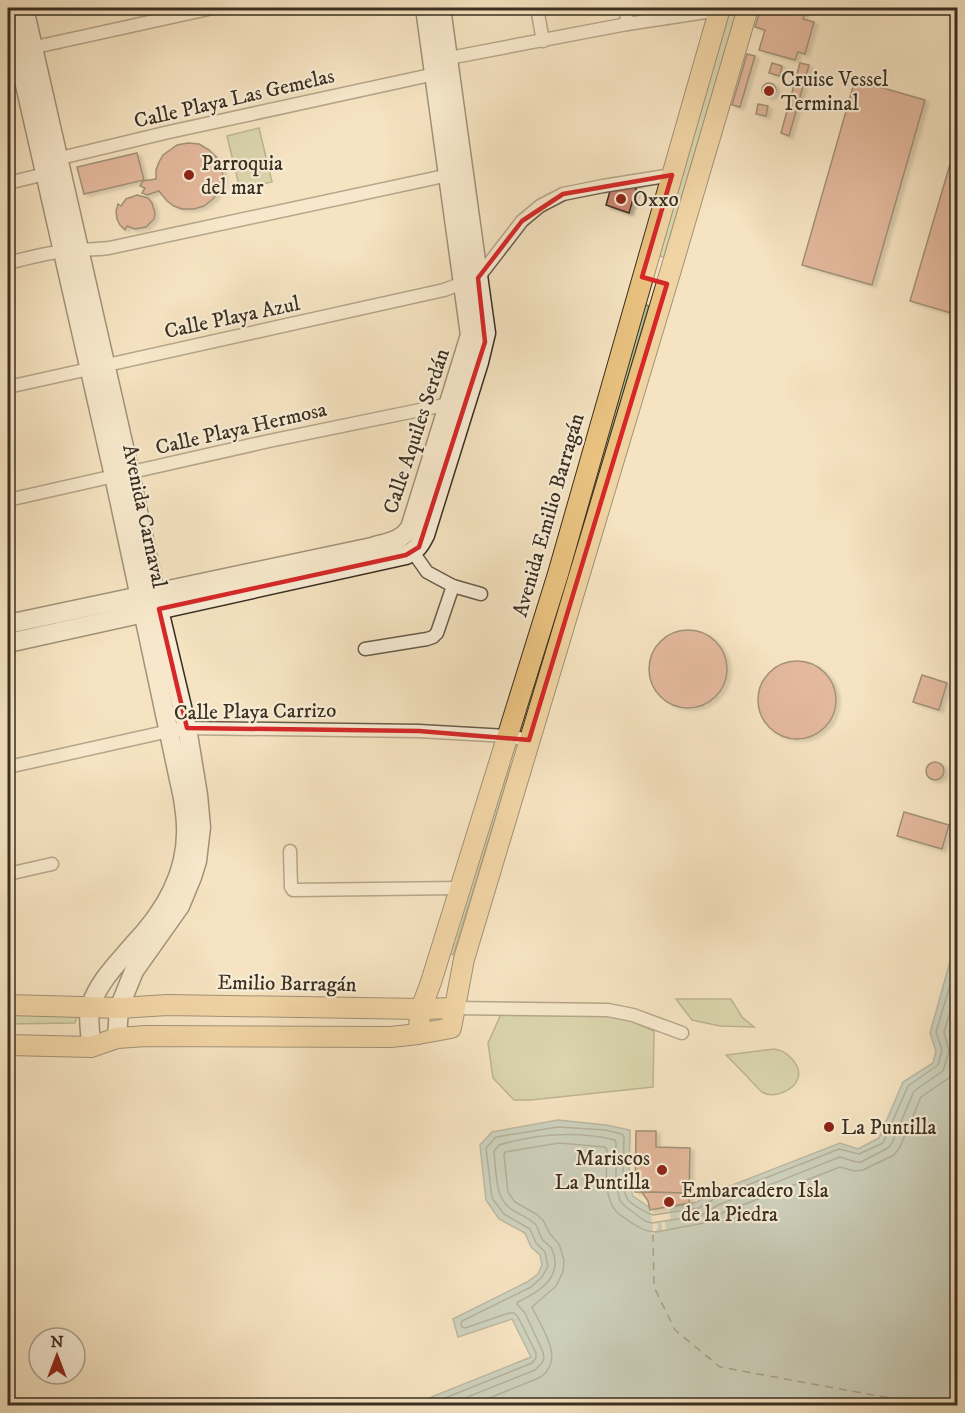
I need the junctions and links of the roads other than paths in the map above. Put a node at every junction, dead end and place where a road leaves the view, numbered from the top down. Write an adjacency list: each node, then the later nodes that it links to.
1 (24, 8): 12 (street, Avenida Carnaval)
2 (213, 8): 12 (street)
3 (425, 8): 14 (street, Calle Aquiles Serdán)
4 (441, 8): 13 (street, Calle Aquiles Serdán)
5 (537, 8): 11 (street)
6 (626, 8): 10 (street)
7 (748, 8): 24 (main road)
8 (720, 9): 10 (street); 18 (main road, Avenida Emilio Barragán)
9 (8, 10): 12 (street, Avenida Carnaval)
10 (627, 24): 11 (street)
11 (543, 41): 13 (street)
12 (19, 50): 16 (street, Avenida Carnaval)
13 (449, 58): 15 (street, Calle Aquiles Serdán)
14 (435, 74): 15 (street, Calle Aquiles Serdán); 16 (street, Calle Playa Las Gemelas)
15 (449, 120): 17 (street, Calle Aquiles Serdán); 23 (street, Calle Aquiles Serdán)
16 (48, 165): 19 (street, Calle Playa Las Gemelas); 20 (street, Avenida Carnaval)
17 (449, 175): 20 (street); 23 (street, Calle Aquiles Serdán)
18 (672, 176): 22 (main road, Avenida Emilio Barragán); 23 (street)
19 (8, 183)
20 (70, 250): 21 (street); 26 (street, Avenida Carnaval)
21 (8, 262)
22 (642, 277): 24 (main road); 39 (main road, Avenida Emilio Barragán)
23 (471, 280): 25 (street, Calle Aquiles Serdán); 26 (street, Calle Playa Azul)
24 (666, 284): 40 (main road)
25 (471, 360): 28 (street, Calle Aquiles Serdán); 31 (street, Calle Aquiles Serdán)
26 (97, 367): 27 (street, Calle Playa Azul); 29 (street, Avenida Carnaval)
27 (8, 387)
28 (449, 404): 29 (street, Calle Playa Hermosa); 34 (street, Calle Aquiles Serdán)
29 (122, 475): 30 (street, Calle Playa Hermosa); 34 (street, Avenida Carnaval)
30 (8, 500)
31 (413, 552): 32 (street); 34 (street, Calle Aquiles Serdán)
32 (453, 586): 33 (street); 37 (street)
33 (481, 594)
34 (149, 603): 35 (street, Calle Aquiles Serdán); 36 (street, Calle Aquiles Serdán); 38 (street, Avenida Carnaval)
35 (8, 624)
36 (8, 643)
37 (365, 649)
38 (178, 730): 39 (street, Calle Playa Carrizo); 41 (street, Calle Playa Carrizo); 47 (street, Avenida Carnaval); 48 (street, Avenida Carnaval)
39 (507, 736): 40 (street, Calle Playa Carrizo); 45 (main road, Avenida Emilio Barragán)
40 (529, 740): 49 (main road)
41 (8, 768)
42 (290, 851): 45 (street)
43 (52, 864): 44 (street)
44 (8, 874)
45 (459, 888): 51 (main road, Avenida Emilio Barragán)
46 (8, 1005): 47 (main road, Emilio Barragán)
47 (90, 1007): 48 (main road, Emilio Barragán); 57 (street)
48 (119, 1008): 51 (main road, Emilio Barragán); 55 (street)
49 (454, 1008): 50 (street); 51 (main road, Emilio Barragán); 52 (main road)
50 (479, 1008): 52 (street); 53 (street)
51 (421, 1009): 54 (main road, Avenida Emilio Barragán)
52 (451, 1028): 54 (main road)
53 (682, 1033)
54 (418, 1034): 55 (main road)
55 (117, 1038): 57 (main road)
56 (8, 1045): 57 (main road)
57 (92, 1047)

